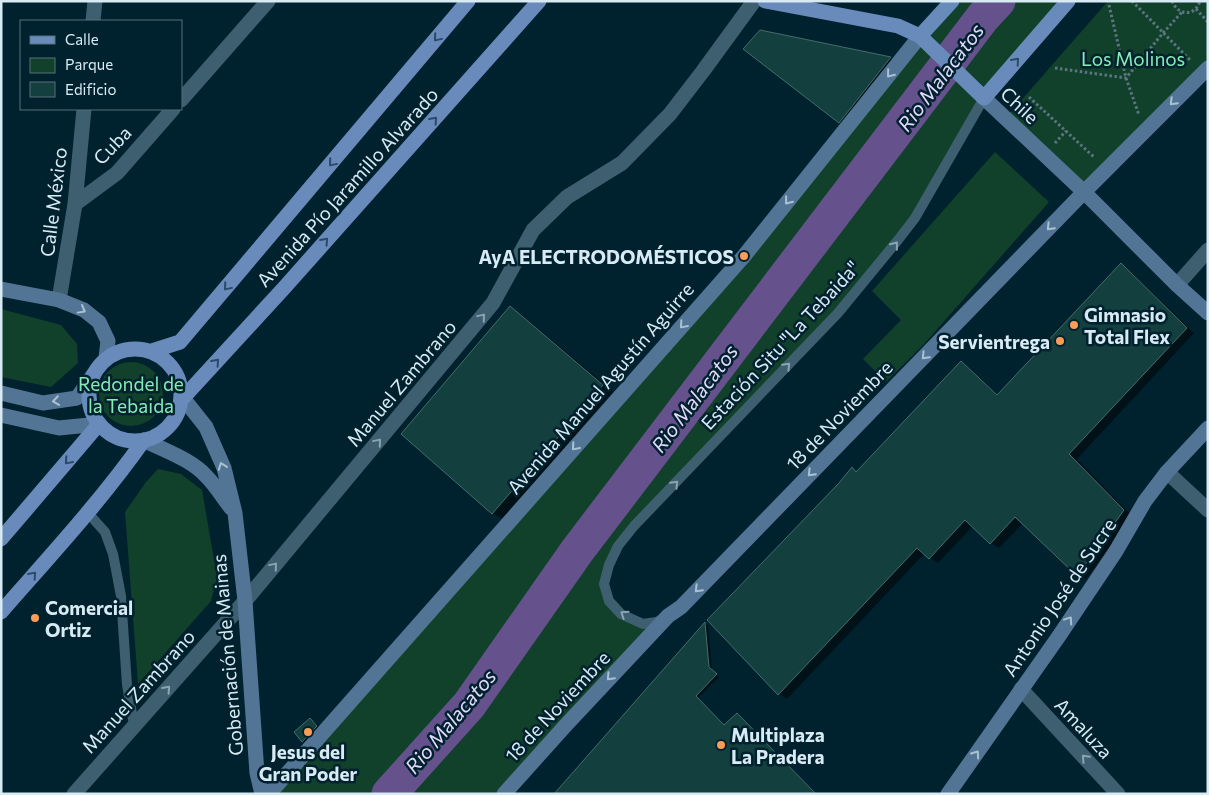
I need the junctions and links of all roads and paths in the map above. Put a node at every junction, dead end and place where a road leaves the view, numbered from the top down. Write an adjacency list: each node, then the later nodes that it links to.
1 (95, 1): 15 (street)
2 (268, 1): 24 (street)
3 (468, 1): 38 (main road, Avenida Pío Jaramillo Alvarado, one-way to 38)
4 (540, 1): 42 (main road, Avenida Pío Jaramillo Alvarado, one-way to 4)
5 (754, 1): 52 (street, Manuel Zambrano, one-way to 5)
6 (765, 1): 18 (main road, Chile)
7 (952, 1): 18 (main road, Avenida Manuel Agustín Aguirre)
8 (1068, 1): 22 (main road, one-way to 8)
9 (1132, 1): 17 (path)
10 (1172, 1): 14 (path)
11 (1200, 1): 13 (path)
12 (1109, 5): 21 (path)
13 (1196, 9): 14 (path); 16 (path)
14 (1182, 12): 17 (path)
15 (93, 20)
16 (1208, 22)
17 (1163, 33): 19 (path); 21 (path)
18 (924, 41): 22 (main road, Chile); 59 (street, Avenida Manuel Agustín Aguirre, one-way to 59)
19 (1202, 67): 31 (street, 18 de Noviembre, one-way to 31)
20 (1055, 68): 21 (path)
21 (1126, 78): 27 (path)
22 (980, 94): 31 (street, Chile); 54 (lane, Estación Situ "La Tebaida", one-way to 22)
23 (1029, 97): 28 (path)
24 (182, 99)
25 (84, 110): 32 (street, Calle México)
26 (173, 110): 32 (street, Cuba)
27 (1142, 123)
28 (1066, 131): 29 (path); 30 (path)
29 (1050, 149)
30 (1097, 160)
31 (1084, 192): 34 (street, Chile); 54 (street, 18 de Noviembre, one-way to 54)
32 (75, 204): 36 (street, Calle México)
33 (1208, 250): 34 (street)
34 (1177, 285): 37 (street, Chile)
35 (1, 289): 36 (street)
36 (59, 300): 39 (street, one-way to 39)
37 (1208, 313)
38 (152, 351): 39 (main road); 42 (main road)
39 (106, 358): 40 (main road)
40 (93, 375): 41 (street, one-way to 41); 44 (main road)
41 (1, 393)
42 (184, 398): 46 (main road); 50 (street, Gobernación de Mainas, one-way to 42)
43 (1, 415): 44 (street)
44 (99, 424): 46 (main road); 51 (main road, one-way to 51)
45 (1208, 428): 47 (street, Antonio José de Sucre)
46 (144, 440): 49 (main road); 50 (street)
47 (1167, 472): 48 (street); 55 (street, Antonio José de Sucre, one-way to 47)
48 (1208, 510)
49 (88, 513): 53 (main road, one-way to 49); 56 (lane)
50 (235, 513): 52 (street, Gobernación de Mainas)
51 (1, 539)
52 (245, 601): 56 (street, Manuel Zambrano, one-way to 52); 58 (street, Gobernación de Mainas)
53 (1, 612)
54 (668, 616): 60 (street, 18 de Noviembre, one-way to 60)
55 (1021, 689): 61 (street, Antonio José de Sucre, one-way to 55); 62 (street, Amaluza, one-way to 55)
56 (134, 725): 57 (street, Manuel Zambrano)
57 (77, 793)
58 (262, 794)
59 (269, 794)
60 (504, 794)
61 (948, 794)
62 (1118, 794)

